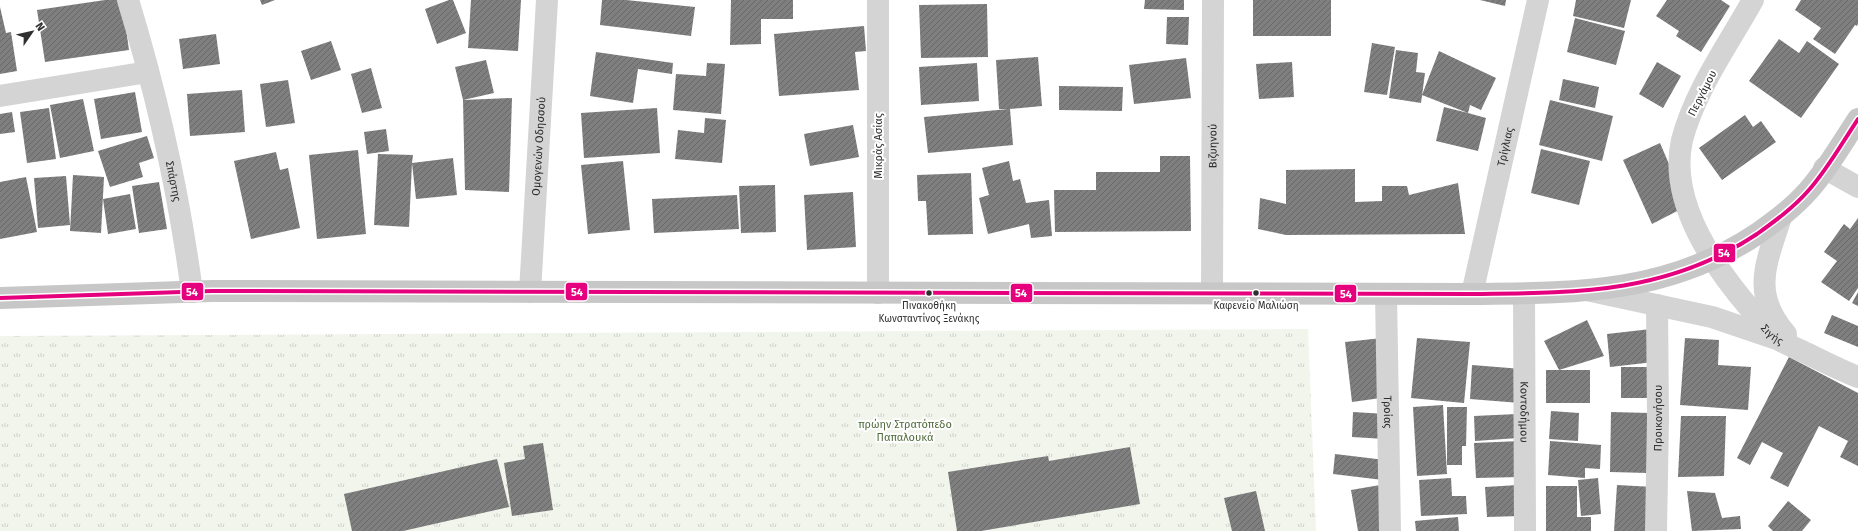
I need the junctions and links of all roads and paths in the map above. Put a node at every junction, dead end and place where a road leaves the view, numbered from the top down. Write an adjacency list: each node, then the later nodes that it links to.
1 (128, 0): 7 (street, Σπάρτης)
2 (547, 0): 16 (street, Ομογενών Οδησσού)
3 (878, 0): 18 (street, Μικράς Ασίας)
4 (1213, 0): 17 (street, Βιζυηνού)
5 (1538, 0): 20 (street, Τρίγλιας)
6 (1753, 0): 13 (street, Περγάμου)
7 (148, 72): 8 (street); 15 (street, Σπάρτης)
8 (0, 96)
9 (1858, 120): 10 (main road)
10 (1824, 168): 11 (street); 12 (main road)
11 (1858, 187)
12 (1781, 217): 13 (main road); 25 (street)
13 (1712, 260): 14 (main road); 24 (street, Σιγής)
14 (1588, 290): 21 (main road); 23 (street)
15 (192, 292): 16 (main road); 22 (main road)
16 (530, 292): 18 (main road)
17 (1212, 292): 18 (main road); 19 (main road)
18 (878, 293)
19 (1386, 294): 20 (main road); 27 (street, Τροίας)
20 (1472, 294): 21 (main road)
21 (1524, 294): 28 (street, Κοντοδήμου)
22 (0, 298)
23 (1657, 305): 24 (street); 29 (street, Προικονήσου)
24 (1774, 338): 25 (street, Σιγής)
25 (1810, 354): 26 (street, Σιγής)
26 (1858, 377)
27 (1390, 531)
28 (1525, 531)
29 (1656, 531)

